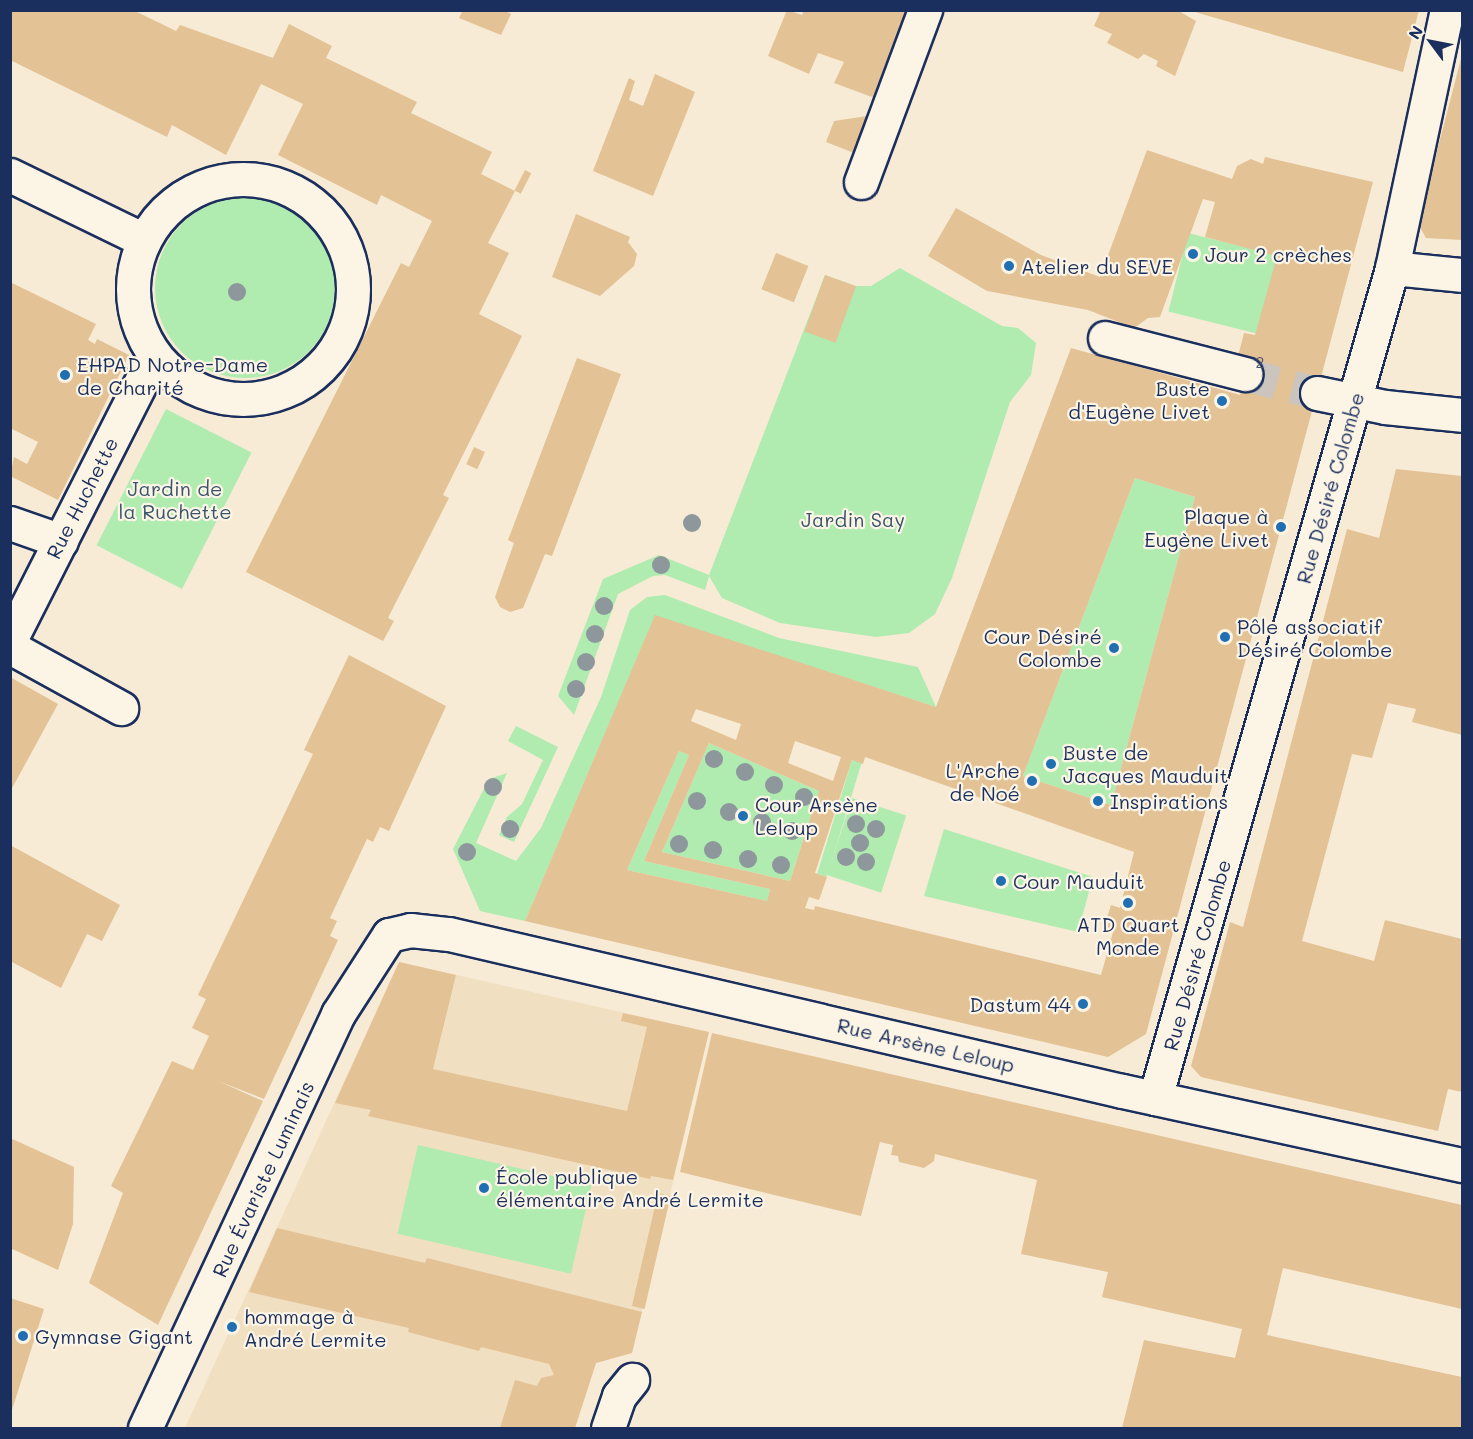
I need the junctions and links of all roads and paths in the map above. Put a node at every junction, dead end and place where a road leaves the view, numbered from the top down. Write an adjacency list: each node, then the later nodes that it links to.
1 (925, 10): 4 (street)
2 (1447, 10): 6 (street, Rue Désiré Colombe)
3 (10, 175): 5 (street)
4 (861, 182)
5 (144, 240): 9 (street); 9 (street)
6 (1392, 268): 7 (street); 12 (street, Rue Désiré Colombe)
7 (1462, 275)
8 (1105, 338): 10 (street)
9 (158, 360): 15 (street, Rue Huchette)
10 (1245, 374)
11 (1317, 393): 12 (street)
12 (1354, 403): 13 (street); 20 (street, Rue Désiré Colombe)
13 (1462, 415)
14 (10, 523): 15 (street)
15 (61, 541): 16 (street, Rue Huchette)
16 (10, 640)
17 (10, 647): 18 (street)
18 (121, 708)
19 (389, 935): 20 (street, Rue Arsène Leloup); 23 (street, Rue Évariste Luminais)
20 (1155, 1098): 21 (street, Rue Arsène Leloup)
21 (1462, 1165)
22 (632, 1380): 24 (street)
23 (145, 1428)
24 (608, 1428)

